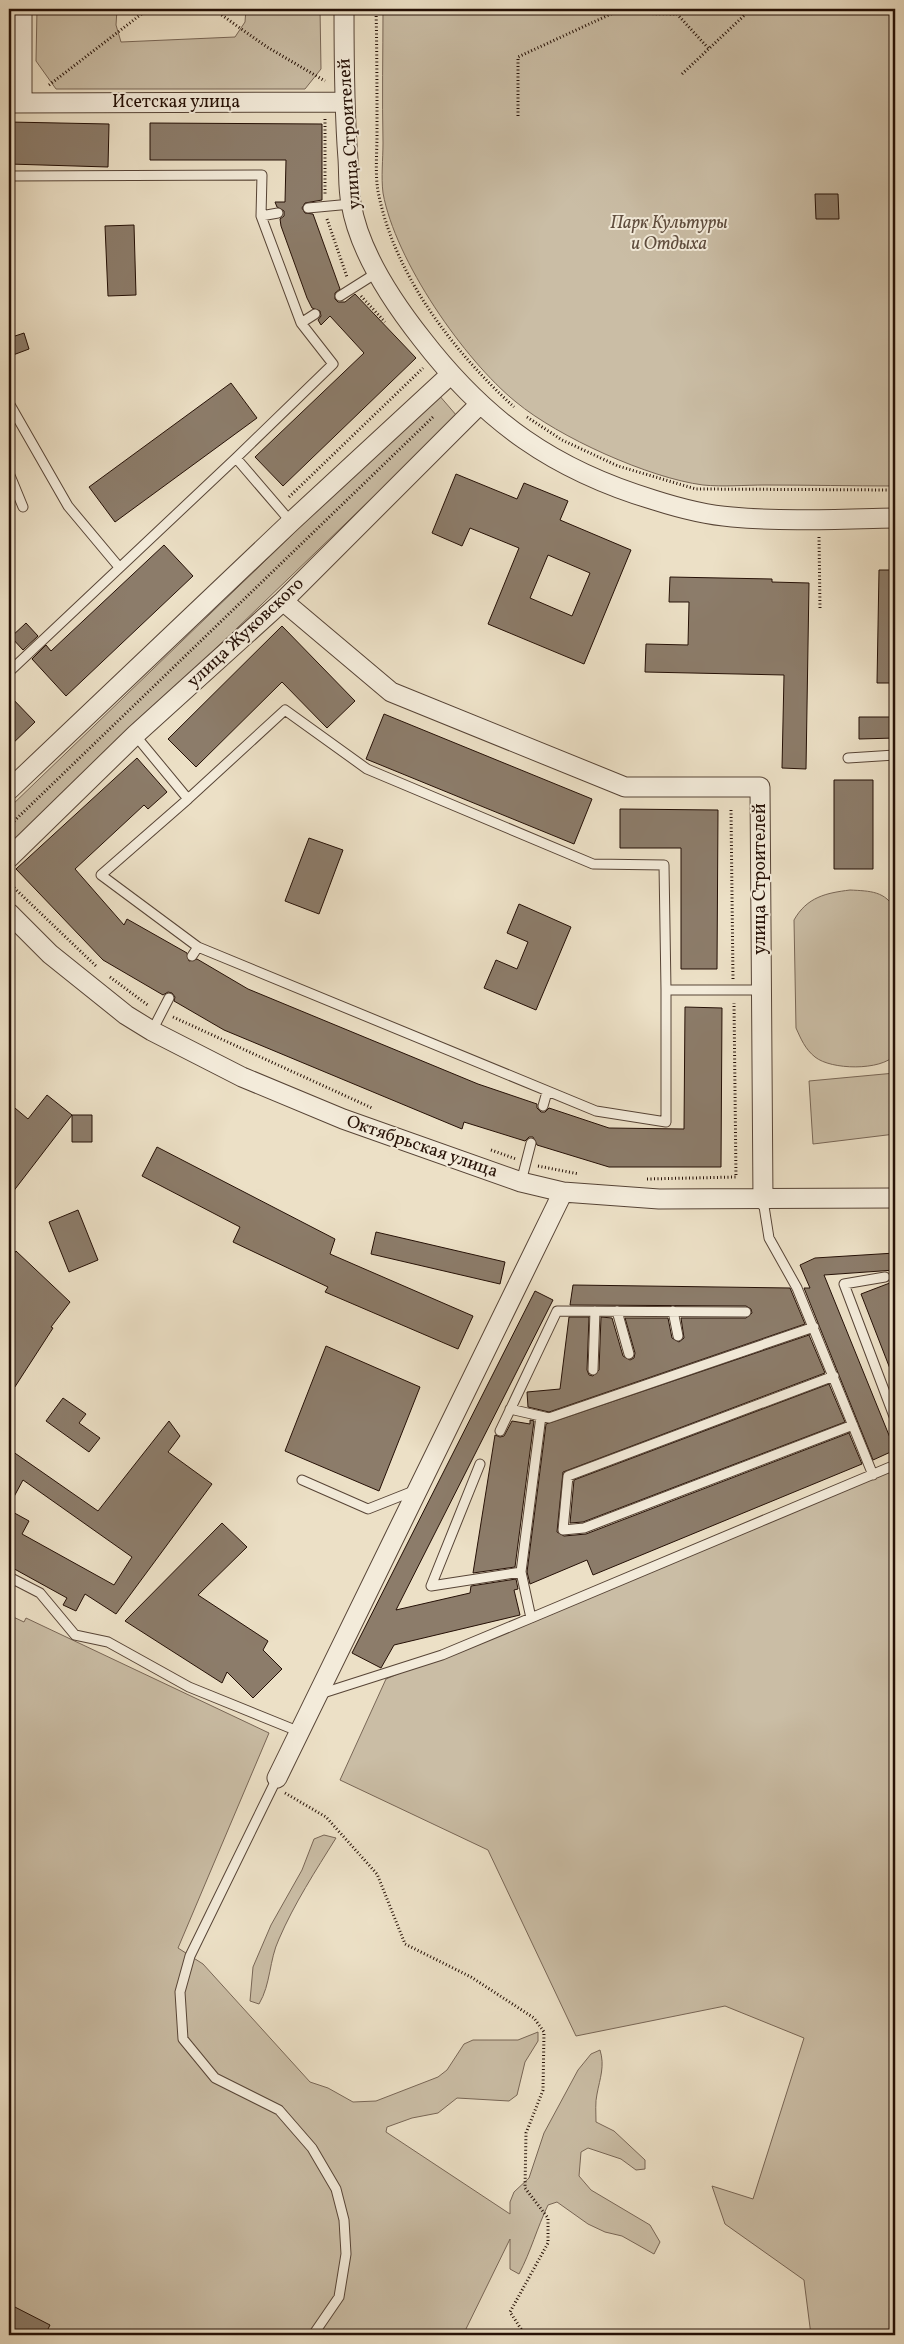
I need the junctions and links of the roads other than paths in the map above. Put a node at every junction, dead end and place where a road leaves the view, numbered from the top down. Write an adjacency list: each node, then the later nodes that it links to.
1 (22, 9): 4 (street)
2 (344, 9): 3 (street, улица Строителей)
3 (344, 102): 4 (street, Исетская улица); 6 (street, улица Строителей)
4 (15, 103)
5 (9, 176): 9 (lane)
6 (351, 204): 7 (lane); 10 (street, улица Строителей)
7 (308, 208)
8 (278, 213): 9 (lane)
9 (261, 216): 13 (lane)
10 (378, 272): 11 (lane); 14 (street, улица Строителей)
11 (340, 296)
12 (315, 314): 13 (lane)
13 (301, 323): 17 (lane)
14 (450, 375): 16 (street, улица Строителей); 21 (street)
15 (9, 403): 22 (lane)
16 (480, 404): 20 (street, улица Строителей); 23 (street, улица Жуковского)
17 (236, 458): 21 (lane); 22 (lane)
18 (9, 474): 19 (lane)
19 (22, 507)
20 (895, 518)
21 (291, 522): 28 (street)
22 (119, 568): 24 (lane)
23 (283, 601): 25 (street, улица Жуковского); 35 (street, улица Строителей)
24 (9, 672)
25 (136, 735): 29 (lane); 30 (street, улица Жуковского)
26 (895, 755): 27 (lane)
27 (848, 758)
28 (9, 790)
29 (188, 800): 32 (lane); 34 (lane)
30 (9, 858)
31 (9, 914): 37 (street, Октябрьская улица)
32 (198, 947): 33 (lane); 38 (lane)
33 (192, 956)
34 (666, 990): 35 (lane); 38 (lane)
35 (761, 990): 44 (street, улица Строителей)
36 (169, 998): 37 (lane)
37 (152, 1031): 41 (street, Октябрьская улица)
38 (547, 1092): 39 (lane)
39 (543, 1106)
40 (532, 1143): 41 (lane)
41 (521, 1182): 42 (street, Октябрьская улица)
42 (562, 1192): 44 (street, Октябрьская улица); 64 (street)
43 (895, 1198): 44 (street, Октябрьская улица)
44 (763, 1200): 50 (lane)
45 (885, 1277): 57 (lane)
46 (595, 1311): 47 (lane); 53 (lane); 55 (lane)
47 (617, 1311): 48 (lane); 52 (lane)
48 (674, 1311): 49 (lane); 51 (lane)
49 (746, 1312)
50 (814, 1327): 54 (lane); 56 (lane)
51 (678, 1336)
52 (629, 1354)
53 (593, 1370)
54 (834, 1376): 58 (lane); 58 (lane)
55 (510, 1409): 56 (lane); 59 (lane)
56 (541, 1416): 65 (lane)
57 (895, 1419)
58 (853, 1425): 62 (lane)
59 (500, 1430)
60 (480, 1464): 65 (lane)
61 (895, 1465): 62 (lane)
62 (873, 1474): 67 (lane)
63 (302, 1480): 64 (lane)
64 (418, 1489): 68 (street)
65 (521, 1572): 67 (lane)
66 (9, 1577): 69 (lane)
67 (532, 1618): 68 (lane)
68 (319, 1694): 69 (street)
69 (300, 1732): 70 (street)
70 (275, 1783): 71 (lane)
71 (313, 2335)

